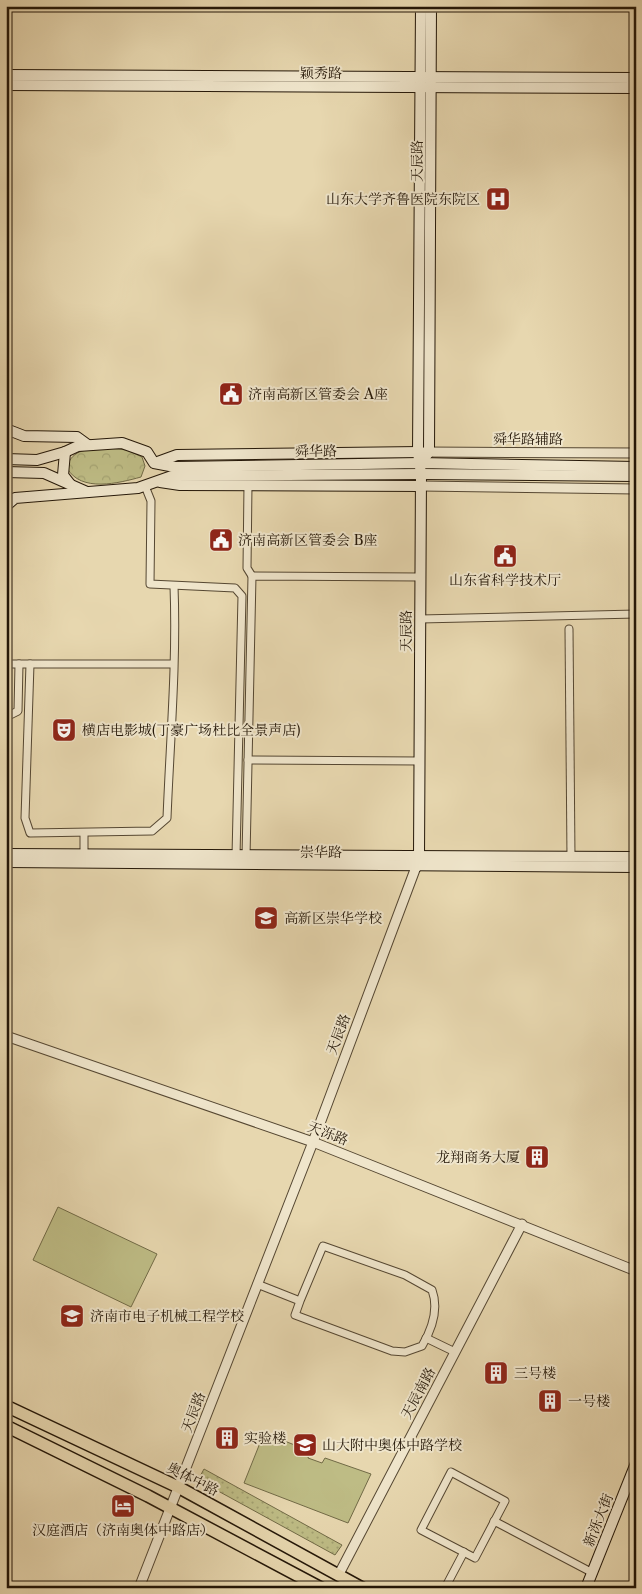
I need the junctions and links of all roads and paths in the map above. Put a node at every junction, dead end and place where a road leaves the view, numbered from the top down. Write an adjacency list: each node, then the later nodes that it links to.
1 (421, 6): 5 (main road, 天辰路)
2 (431, 6): 5 (main road, 天辰路)
3 (6, 74): 5 (main road, 颖秀路)
4 (636, 78): 5 (main road, 颖秀路)
5 (426, 82): 6 (main road, 颖秀路); 7 (main road, 颖秀路); 12 (main road, 天辰路)
6 (6, 85)
7 (636, 88)
8 (6, 429): 9 (main road)
9 (88, 445): 10 (main road); 14 (main road)
10 (65, 452): 13 (main road); 20 (main road)
11 (636, 453): 12 (street, 舜华路辅路)
12 (422, 455): 14 (main road, 舜华路); 15 (main road, 舜华路); 17 (main road, 天辰路)
13 (6, 459)
14 (154, 463): 19 (main road)
15 (636, 467)
16 (6, 472): 20 (main road, 舜华路)
17 (421, 474): 18 (main road, 舜华路); 19 (main road, 舜华路); 22 (main road, 天辰路)
18 (636, 476)
19 (149, 484): 21 (main road); 24 (main road, 舜华路); 28 (street)
20 (71, 485): 24 (main road, 舜华路)
21 (248, 485): 22 (main road); 26 (street)
22 (421, 486): 23 (street); 27 (main road, 天辰路)
23 (636, 489)
24 (91, 493): 25 (main road)
25 (6, 506)
26 (252, 576): 27 (street); 37 (street)
27 (420, 577): 30 (main road, 天辰路)
28 (174, 586): 35 (street); 42 (street)
29 (636, 614): 30 (street)
30 (420, 619): 38 (main road, 天辰路)
31 (569, 629): 43 (street)
32 (6, 664): 33 (street)
33 (19, 664): 34 (street); 36 (street)
34 (30, 664): 35 (street); 39 (street)
35 (173, 664): 39 (street)
36 (6, 717)
37 (248, 760): 38 (street); 42 (street)
38 (419, 761): 46 (main road, 天辰路)
39 (84, 834): 41 (street)
40 (6, 854): 41 (main road, 崇华路)
41 (84, 856): 42 (main road, 崇华路)
42 (241, 856): 46 (main road, 崇华路)
43 (571, 857): 44 (main road, 崇华路); 46 (main road, 崇华路)
44 (636, 857)
45 (6, 862): 46 (main road, 崇华路)
46 (417, 862): 47 (main road, 崇华路); 49 (street, 天辰路)
47 (636, 867)
48 (6, 1036): 49 (street, 天泺路)
49 (313, 1142): 50 (street, 天泺路); 52 (street, 天辰路)
50 (522, 1224): 51 (street, 天泺路); 55 (street, 天辰南路)
51 (636, 1271)
52 (257, 1284): 53 (street); 59 (street, 天辰路)
53 (300, 1301): 54 (street); 54 (street)
54 (426, 1338): 55 (street)
55 (455, 1352): 64 (street, 天辰南路)
56 (6, 1406): 59 (main road, 奥体中路)
57 (6, 1426): 60 (main road)
58 (636, 1463): 63 (main road, 新泺大街)
59 (178, 1486): 60 (street, 天辰路); 64 (main road, 奥体中路)
60 (170, 1507): 65 (street, 天辰路); 66 (main road)
61 (494, 1521): 62 (street); 62 (street); 63 (street)
62 (464, 1552): 68 (street)
63 (591, 1572): 69 (main road, 新泺大街)
64 (339, 1574): 67 (main road, 奥体中路)
65 (139, 1588)
66 (321, 1588)
67 (362, 1588)
68 (445, 1588)
69 (586, 1588)

